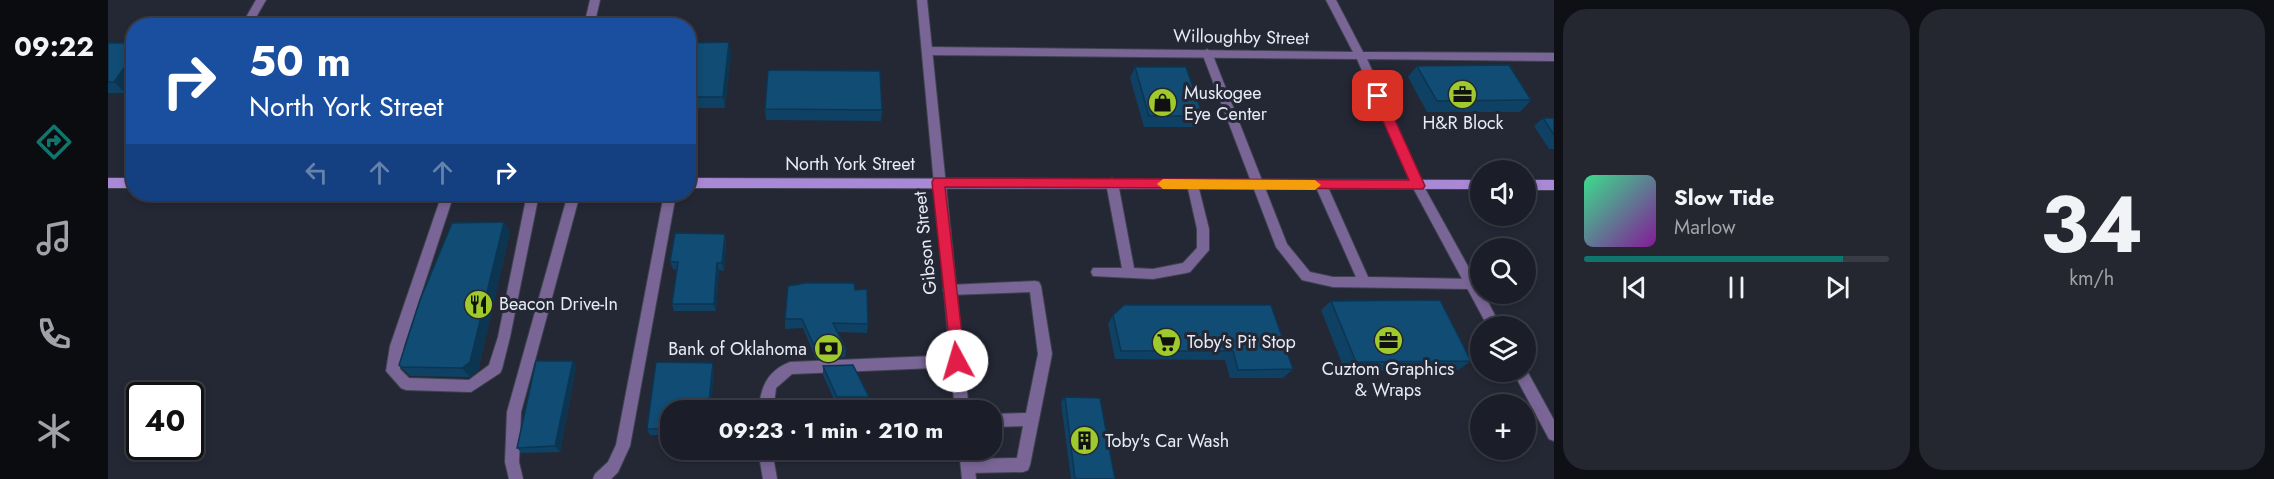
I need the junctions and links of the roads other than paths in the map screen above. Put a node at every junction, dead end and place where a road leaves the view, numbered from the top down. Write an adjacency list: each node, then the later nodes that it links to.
1 (261, 0): 5 (street)
2 (595, 0): 6 (street)
3 (922, 0): 7 (street, Gibson Street)
4 (1331, 0): 9 (street)
5 (251, 18)
6 (591, 18)
7 (927, 51): 8 (street, Willoughby Street); 11 (street, Gibson Street)
8 (1207, 53): 9 (street, Willoughby Street); 17 (street)
9 (1360, 55): 10 (street, Willoughby Street); 22 (street)
10 (1554, 57)
11 (938, 182): 14 (main road, North York Street); 15 (main road, North York Street); 32 (street, Gibson Street)
12 (108, 183): 13 (main road)
13 (126, 183)
14 (696, 183)
15 (1112, 183): 16 (main road, North York Street); 28 (street)
16 (1193, 184): 17 (main road, North York Street); 28 (street)
17 (1259, 184): 18 (main road, North York Street); 30 (street)
18 (1321, 185): 22 (main road, North York Street); 30 (street)
19 (1470, 185): 22 (main road, North York Street)
20 (1536, 185): 21 (main road)
21 (1554, 185)
22 (1418, 186): 29 (street)
23 (446, 201): 24 (street)
24 (532, 201)
25 (572, 201): 42 (street)
26 (669, 201): 43 (street)
27 (1097, 272): 28 (street)
28 (1129, 273)
29 (1470, 280)
30 (1364, 282): 31 (street)
31 (1470, 284)
32 (950, 290): 33 (street, Gibson Street); 37 (street)
33 (957, 361): 35 (street); 36 (street, Gibson Street)
34 (1525, 382): 39 (street)
35 (766, 400)
36 (961, 400)
37 (1031, 419): 38 (street); 41 (street)
38 (1002, 420)
39 (1554, 434)
40 (767, 460): 44 (street)
41 (969, 473)
42 (516, 479)
43 (600, 479)
44 (770, 479)

